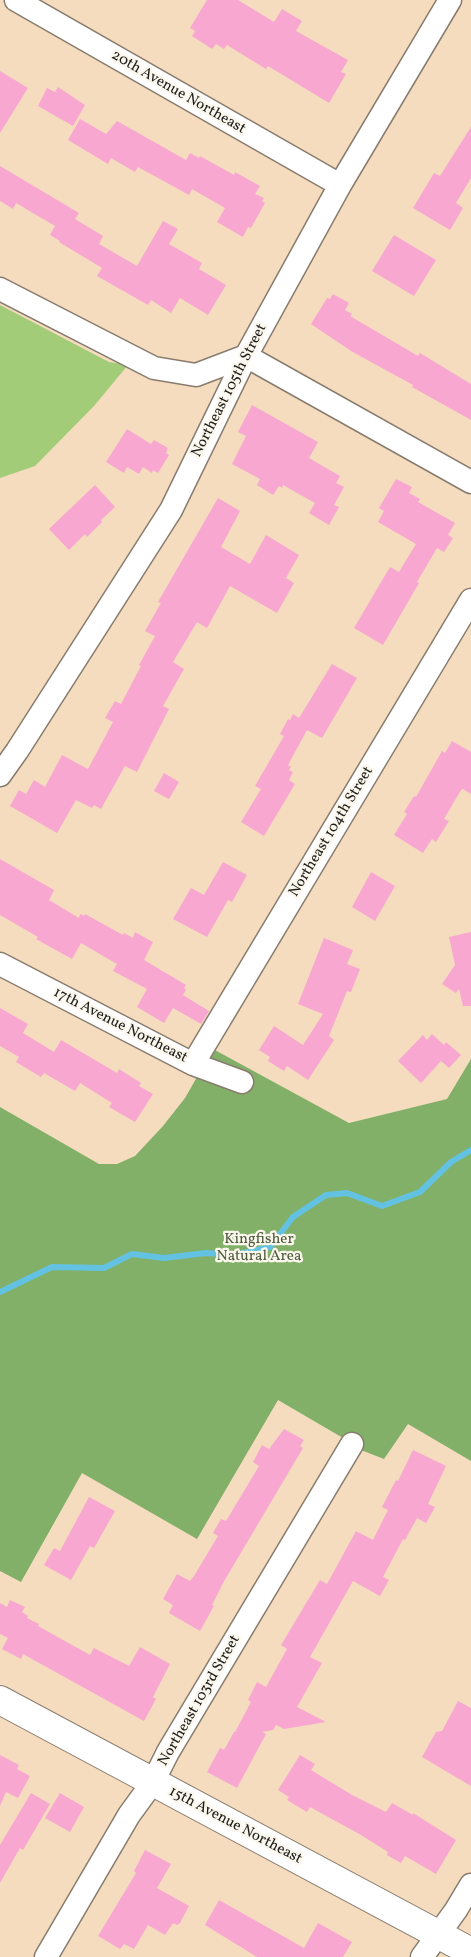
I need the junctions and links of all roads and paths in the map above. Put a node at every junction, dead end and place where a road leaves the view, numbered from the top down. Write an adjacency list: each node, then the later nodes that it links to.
1 (16, 0): 3 (street, 20th Avenue Northeast)
2 (450, 0): 3 (street, Northeast 105th Street)
3 (340, 186): 5 (street, Northeast 105th Street)
4 (0, 289): 5 (street)
5 (246, 356): 6 (street); 8 (street, Northeast 105th Street)
6 (471, 482)
7 (471, 600): 10 (street, Northeast 104th Street)
8 (0, 774)
9 (0, 964): 10 (street, 17th Avenue Northeast)
10 (193, 1064): 11 (street, 17th Avenue Northeast)
11 (242, 1082)
12 (352, 1444): 14 (street, Northeast 103rd Street)
13 (0, 1700): 14 (street, 15th Avenue Northeast)
14 (153, 1782): 16 (street, 15th Avenue Northeast); 18 (street, Northeast 103rd Street)
15 (471, 1885): 16 (street)
16 (439, 1934): 17 (street, 15th Avenue Northeast); 19 (street)
17 (471, 1952)
18 (46, 1957)
19 (422, 1957)

